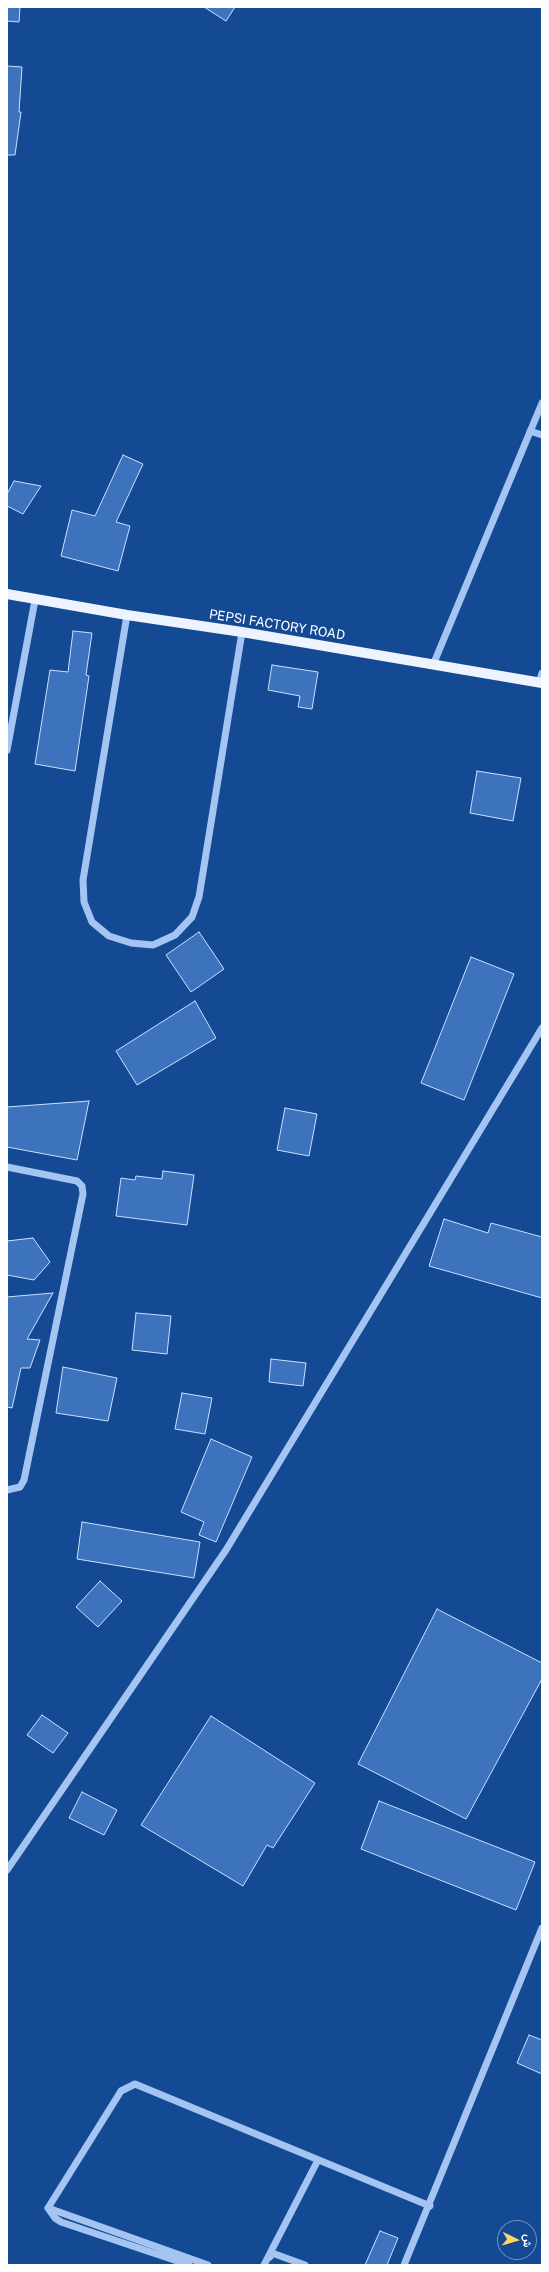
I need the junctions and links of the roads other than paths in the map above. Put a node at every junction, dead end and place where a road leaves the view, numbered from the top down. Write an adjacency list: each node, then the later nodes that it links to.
1 (542, 403): 2 (street)
2 (530, 431): 3 (street); 8 (street)
3 (542, 435)
4 (7, 594): 5 (main road, PEPSI FACTORY ROAD)
5 (34, 600): 6 (main road, PEPSI FACTORY ROAD); 10 (street)
6 (127, 615): 7 (main road, PEPSI FACTORY ROAD); 7 (street)
7 (242, 632): 8 (main road, PEPSI FACTORY ROAD)
8 (433, 665): 9 (main road, PEPSI FACTORY ROAD)
9 (541, 680)
10 (7, 750)
11 (542, 1028): 14 (street)
12 (7, 1167): 13 (street)
13 (7, 1490)
14 (7, 1870)
15 (542, 1928): 17 (street)
16 (318, 2160): 17 (street); 18 (street); 21 (street)
17 (430, 2206): 23 (street)
18 (48, 2208): 19 (street); 20 (street)
19 (189, 2265)
20 (208, 2265)
21 (265, 2265): 22 (street)
22 (305, 2265)
23 (404, 2265)

